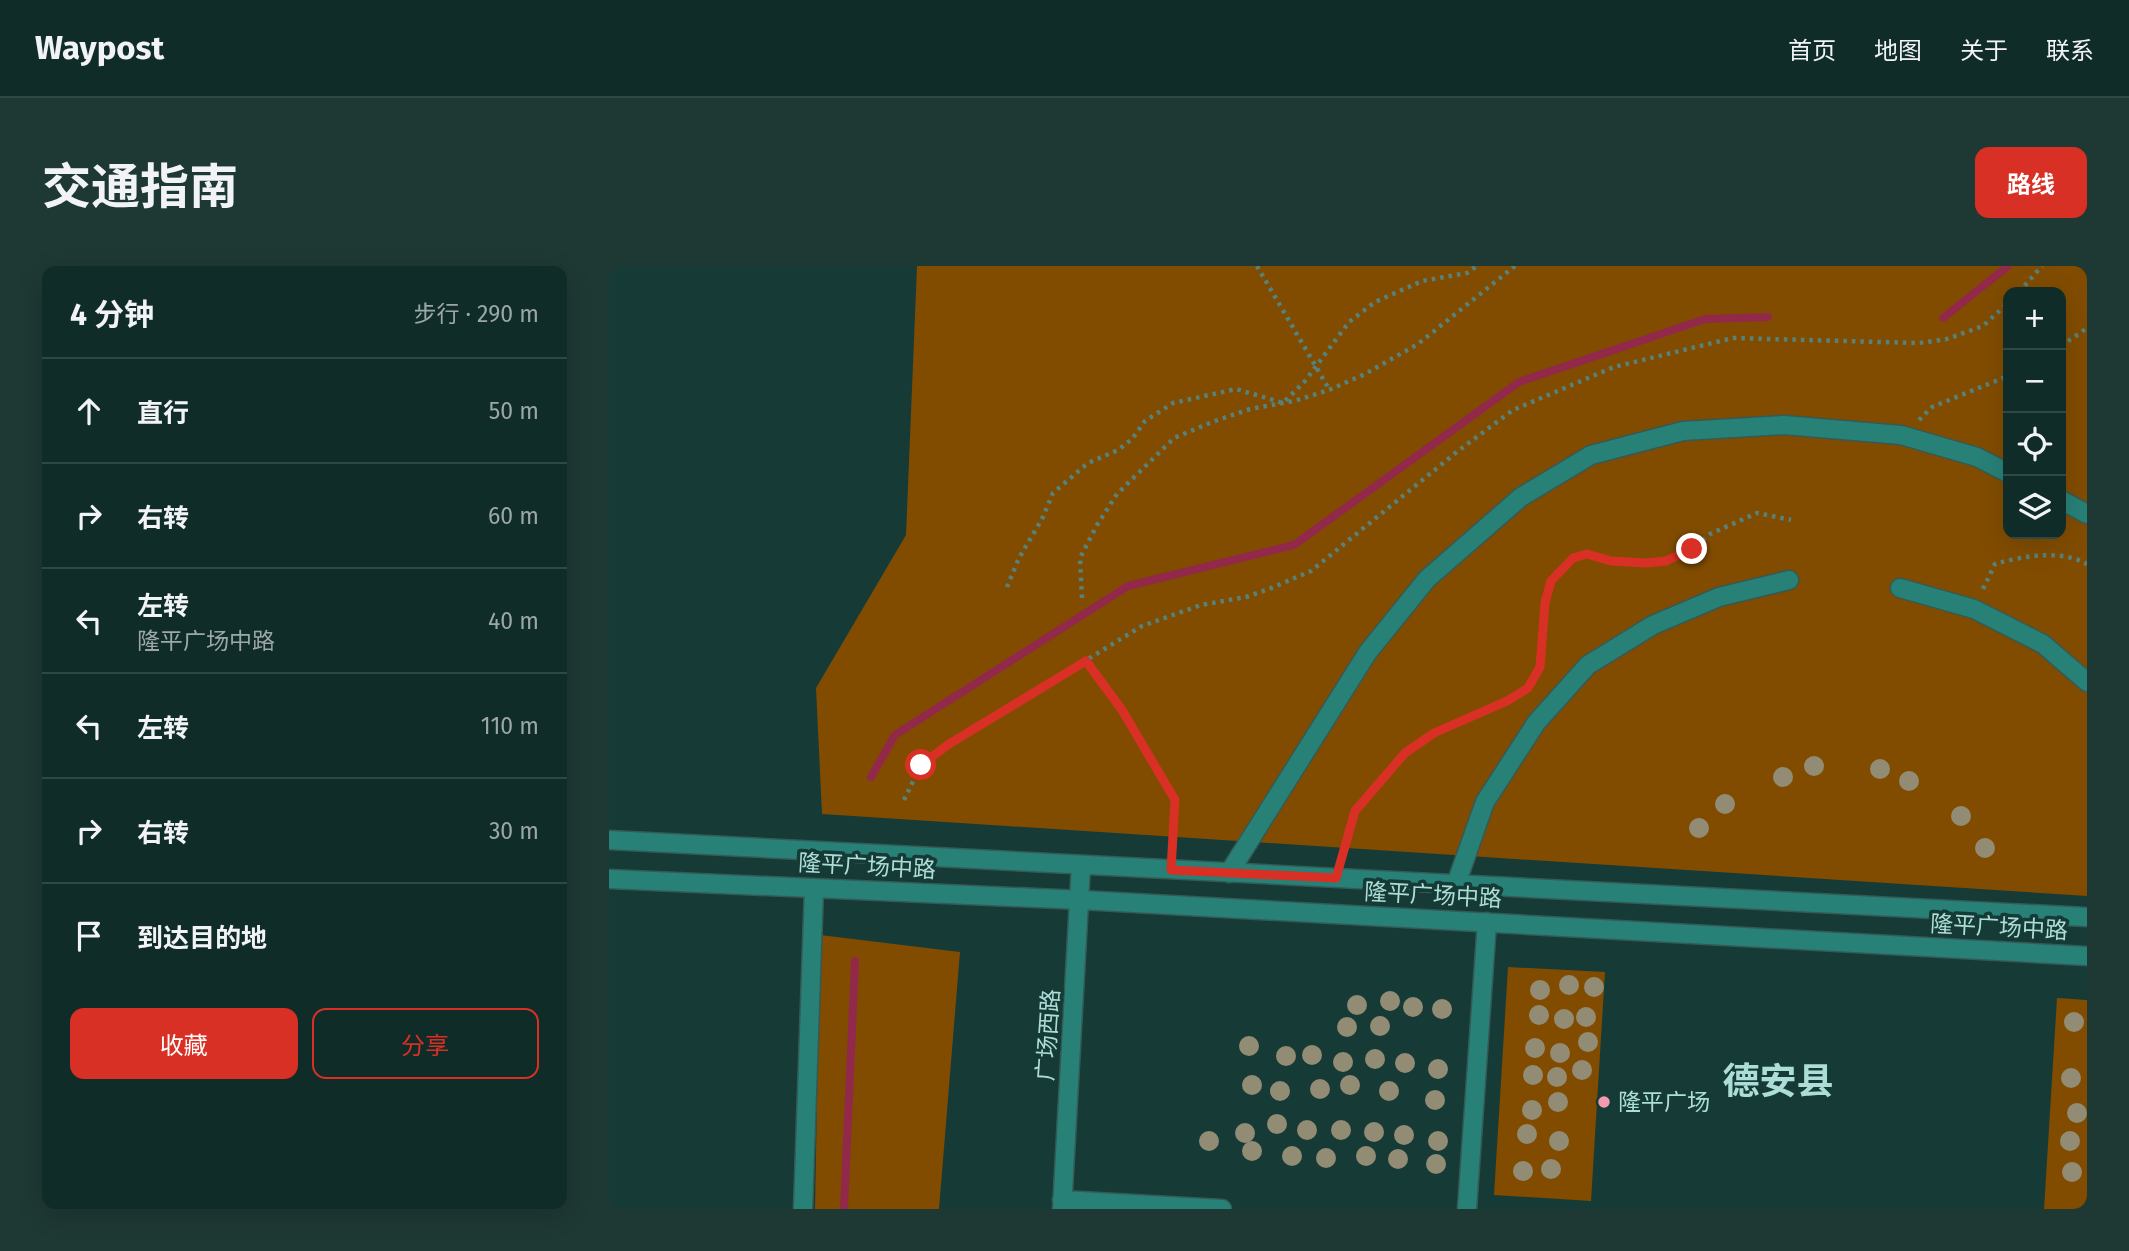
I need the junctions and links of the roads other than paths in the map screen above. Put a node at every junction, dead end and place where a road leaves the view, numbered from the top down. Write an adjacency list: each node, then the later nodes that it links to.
1 (2003, 470): 9 (street)
2 (2066, 503): 3 (street)
3 (2087, 514)
4 (1789, 580): 11 (street)
5 (1900, 588): 6 (street)
6 (2087, 682)
7 (609, 840): 8 (street, 隆平广场中路)
8 (1081, 865): 9 (street, 隆平广场中路); 13 (street, 广场西路)
9 (1229, 873): 11 (street, 隆平广场中路)
10 (609, 879): 12 (street, 隆平广场中路)
11 (1456, 884): 14 (street, 隆平广场中路)
12 (814, 888): 13 (street, 隆平广场中路); 18 (street)
13 (1080, 900): 15 (street, 隆平广场中路); 17 (street, 广场西路)
14 (2087, 917)
15 (1487, 922): 16 (street, 隆平广场中路); 20 (street)
16 (2087, 956)
17 (1062, 1205): 19 (street)
18 (803, 1209)
19 (1222, 1209)
20 (1468, 1209)

